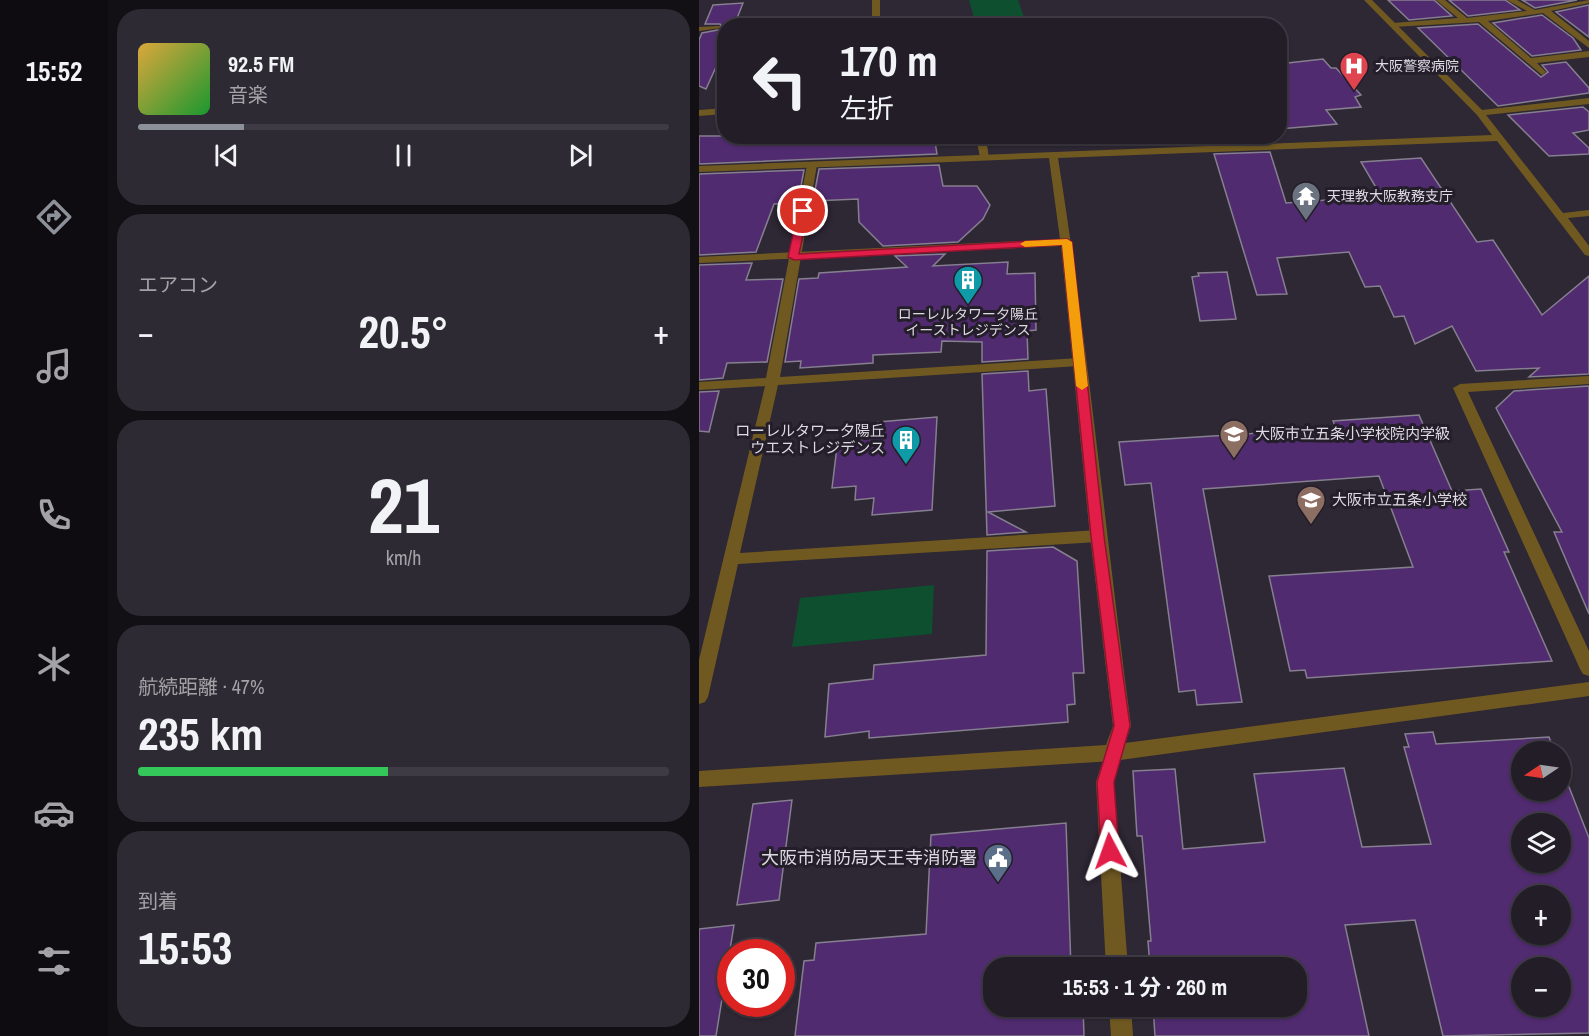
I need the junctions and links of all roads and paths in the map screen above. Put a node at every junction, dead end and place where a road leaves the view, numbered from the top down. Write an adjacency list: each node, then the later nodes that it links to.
1 (876, 0): 7 (street)
2 (1368, 0): 10 (street)
3 (1440, 0): 9 (street)
4 (1511, 0): 6 (street)
5 (1589, 1): 6 (street)
6 (1539, 11): 8 (street); 13 (street)
7 (876, 18)
8 (1481, 19): 9 (street); 15 (street)
9 (1465, 20): 10 (street)
10 (1393, 25): 20 (street)
11 (717, 28): 12 (street)
12 (699, 29)
13 (1589, 45)
14 (1589, 54): 15 (street)
15 (1530, 61): 16 (street)
16 (1542, 72)
17 (1589, 101): 20 (street)
18 (717, 112): 19 (street)
19 (699, 113)
20 (1480, 113): 21 (street)
21 (1499, 138): 23 (street); 28 (street)
22 (982, 144): 24 (street)
23 (1053, 155): 24 (street); 29 (street)
24 (985, 158): 25 (street)
25 (812, 165): 26 (street); 31 (street)
26 (699, 169)
27 (1589, 213): 28 (street)
28 (1561, 216): 30 (street)
29 (1067, 242): 31 (street); 33 (street)
30 (1589, 252)
31 (794, 257): 32 (street); 35 (street)
32 (699, 260)
33 (1079, 362): 35 (street); 37 (street)
34 (1589, 380): 39 (street)
35 (772, 383): 36 (street); 38 (street)
36 (699, 386)
37 (1098, 536): 38 (street); 42 (street)
38 (731, 559): 41 (street)
39 (1589, 669)
40 (1589, 689): 42 (street)
41 (699, 696)
42 (1113, 753): 43 (street); 44 (street)
43 (699, 779)
44 (1116, 957)
45 (1121, 1017): 46 (street)
46 (1122, 1036)

